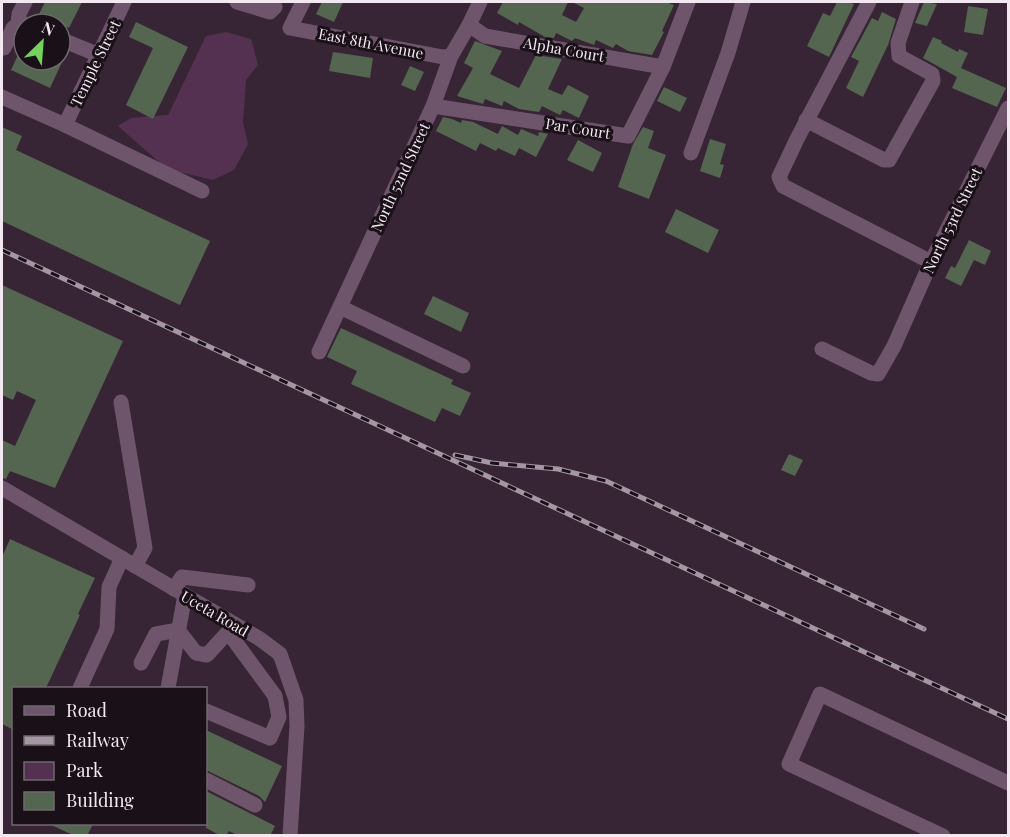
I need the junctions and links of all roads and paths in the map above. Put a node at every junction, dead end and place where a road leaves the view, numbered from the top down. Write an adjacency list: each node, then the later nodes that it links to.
1 (124, 2): 14 (street, Temple Street)
2 (242, 2): 3 (street)
3 (273, 2)
4 (303, 2): 15 (street, East 8th Avenue)
5 (480, 2): 10 (street, North 52nd Street)
6 (688, 2): 16 (street, Par Court)
7 (743, 2): 22 (street)
8 (869, 2): 20 (street)
9 (912, 2): 20 (street)
10 (469, 25): 15 (street, North 52nd Street); 16 (street, Alpha Court)
11 (12, 30): 13 (street)
12 (72, 44): 14 (street)
13 (2, 49)
14 (99, 55): 21 (street, Temple Street)
15 (452, 56): 18 (street, North 52nd Street)
16 (663, 67): 18 (street, Par Court)
17 (2, 97): 21 (street)
18 (433, 106): 25 (street, North 52nd Street)
19 (1008, 108): 24 (street, North 53rd Street)
20 (806, 120): 24 (street)
21 (65, 125): 23 (street)
22 (691, 153)
23 (202, 191)
24 (930, 262): 26 (street, North 53rd Street)
25 (340, 307): 27 (street, North 52nd Street); 28 (street)
26 (822, 349)
27 (319, 352)
28 (463, 366)
29 (121, 402): 31 (street)
30 (2, 488): 31 (street, Uceta Road)
31 (128, 562): 33 (street, Uceta Road); 37 (street)
32 (248, 585): 33 (street)
33 (179, 592): 34 (street, Uceta Road); 35 (street)
34 (231, 628): 35 (street); 39 (street); 43 (street, Uceta Road)
35 (178, 630): 36 (street); 38 (street)
36 (141, 663)
37 (80, 687)
38 (168, 687)
39 (207, 711)
40 (207, 781): 42 (street)
41 (1008, 783): 44 (street)
42 (255, 805)
43 (290, 828)
44 (943, 836)

